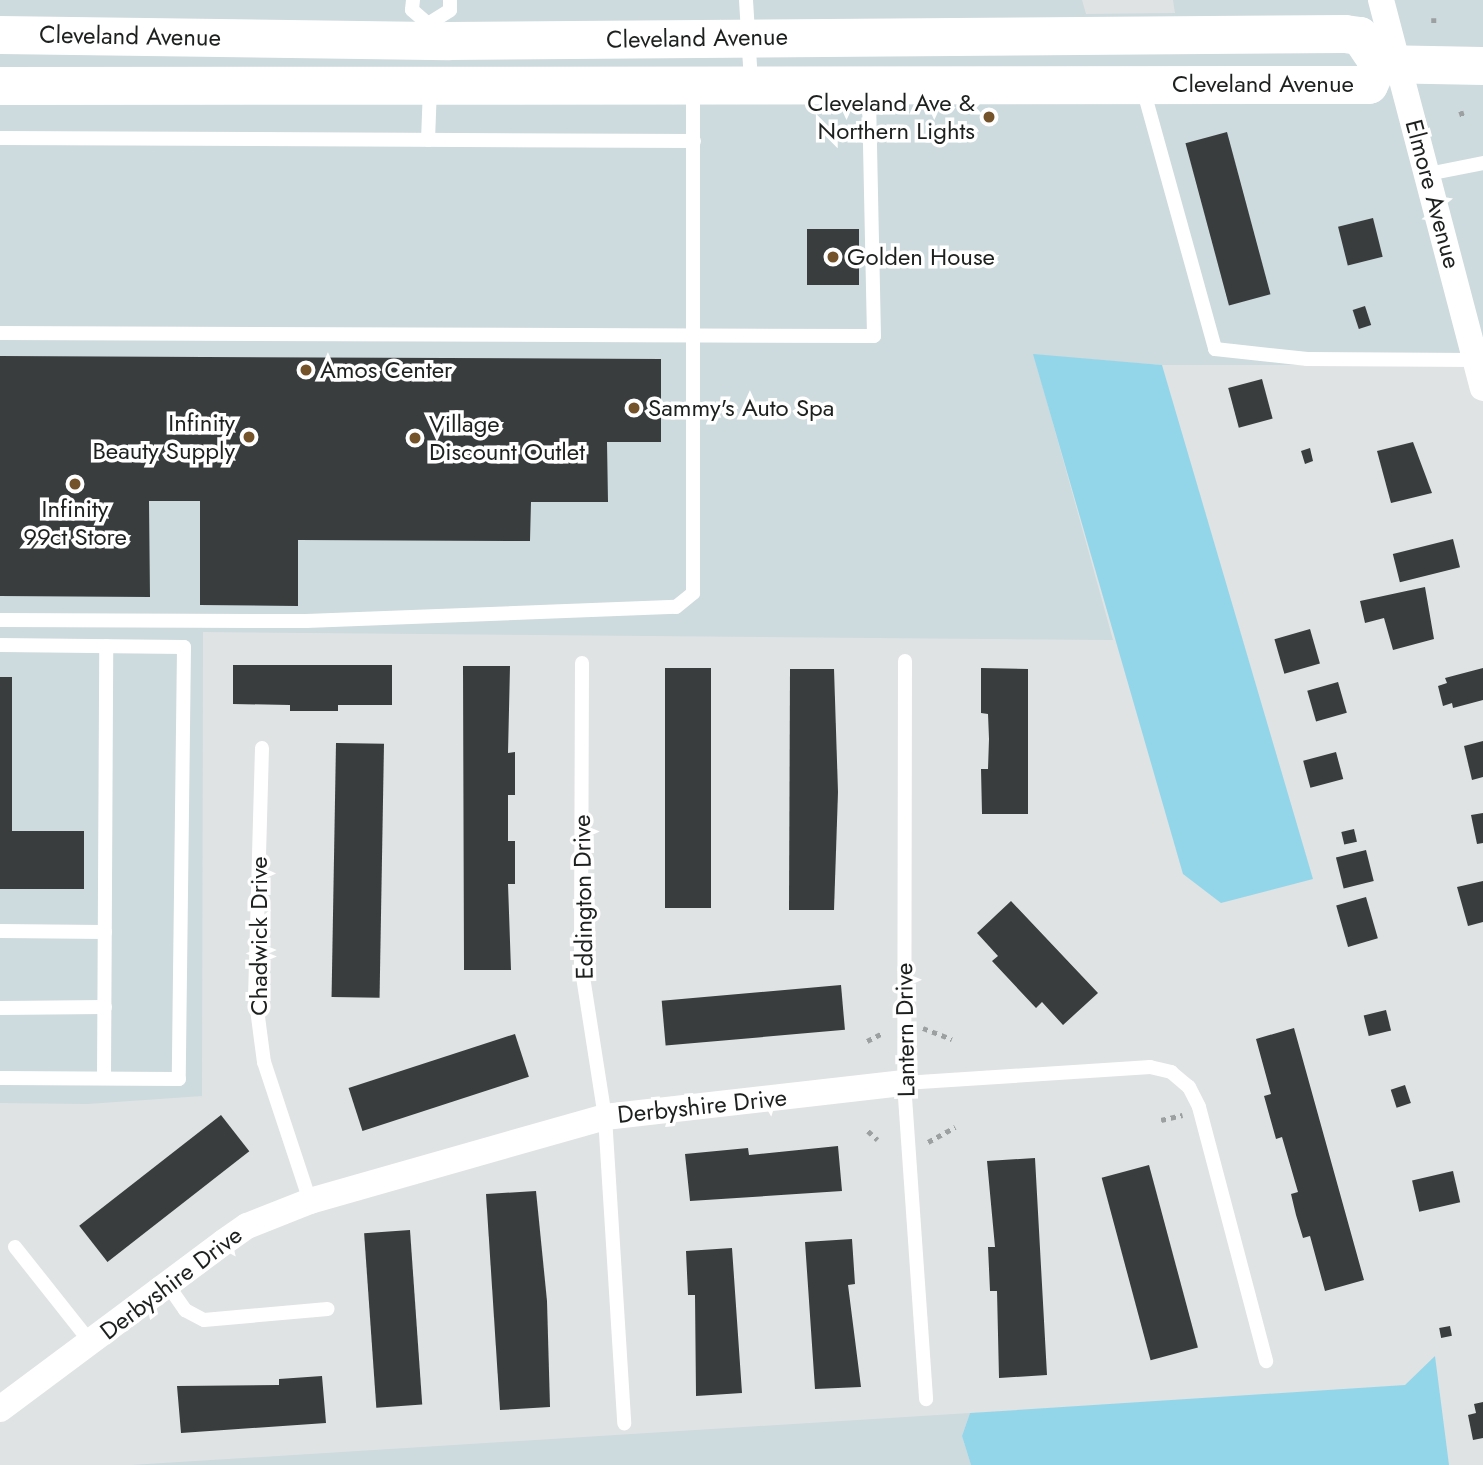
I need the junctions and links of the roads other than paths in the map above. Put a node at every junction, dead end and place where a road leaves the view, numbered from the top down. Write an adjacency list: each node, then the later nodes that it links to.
1 (413, 0): 5 (lane)
2 (450, 0): 5 (lane)
3 (746, 0): 8 (lane)
4 (1381, 0): 9 (street, Elmore Avenue)
5 (428, 33): 6 (main road, Cleveland Avenue); 8 (main road, Cleveland Avenue); 16 (main road)
6 (0, 35)
7 (1229, 36): 8 (main road, Cleveland Avenue); 9 (main road, Cleveland Avenue); 11 (main road)
8 (750, 39): 15 (lane)
9 (1389, 65): 10 (main road); 11 (main road, Cleveland Avenue); 22 (street, Elmore Avenue)
10 (1483, 66)
11 (1142, 84): 12 (main road, Cleveland Avenue); 25 (lane)
12 (869, 85): 15 (main road, Cleveland Avenue); 24 (lane)
13 (0, 86): 16 (main road, Cleveland Avenue)
14 (693, 86): 15 (main road, Cleveland Avenue); 17 (main road, Cleveland Avenue); 20 (lane)
15 (751, 86)
16 (301, 87): 17 (main road, Cleveland Avenue)
17 (430, 87): 19 (lane)
18 (0, 138): 19 (lane)
19 (428, 140): 20 (lane)
20 (694, 141): 24 (lane)
21 (1483, 163): 22 (lane)
22 (1428, 174): 25 (street, Elmore Avenue)
23 (0, 332): 24 (lane)
24 (693, 335): 27 (lane)
25 (1478, 355): 26 (street, Elmore Avenue)
26 (1483, 388)
27 (0, 620)
28 (0, 645): 29 (lane)
29 (106, 646): 34 (lane); 38 (lane)
30 (905, 661): 39 (lane, Lantern Drive)
31 (582, 663): 40 (lane, Eddington Drive)
32 (262, 748): 41 (lane, Chadwick Drive)
33 (0, 931): 34 (lane)
34 (105, 932): 35 (lane)
35 (105, 1007): 36 (lane); 38 (lane)
36 (0, 1008)
37 (0, 1078): 38 (lane)
38 (104, 1078)
39 (904, 1083): 40 (street, Derbyshire Drive); 46 (lane, Derbyshire Drive); 47 (lane, Lantern Drive)
40 (605, 1117): 41 (street, Derbyshire Drive); 49 (lane, Eddington Drive)
41 (310, 1201): 43 (street, Derbyshire Drive)
42 (15, 1247): 45 (lane)
43 (167, 1284): 44 (lane); 45 (street, Derbyshire Drive)
44 (328, 1309)
45 (91, 1343): 48 (street, Derbyshire Drive)
46 (1266, 1361)
47 (926, 1399)
48 (0, 1409)
49 (624, 1423)

